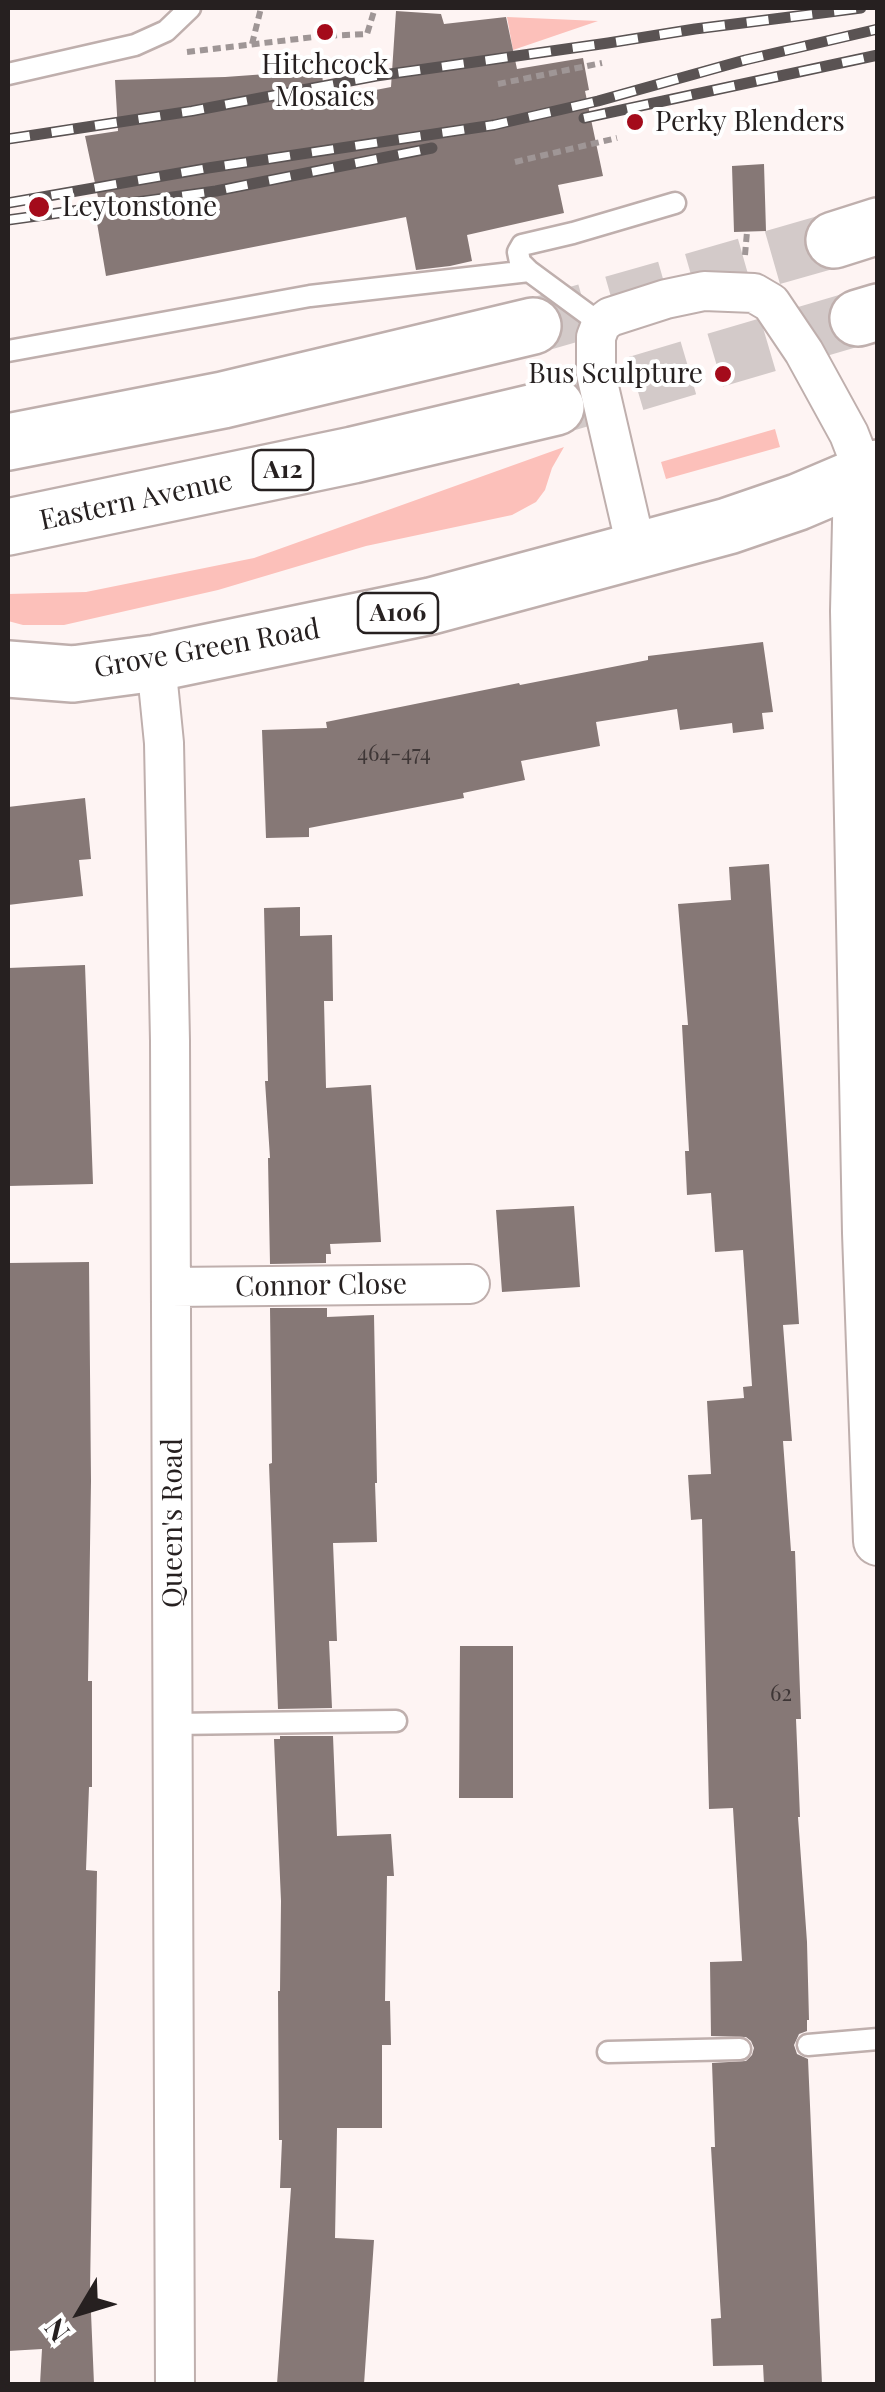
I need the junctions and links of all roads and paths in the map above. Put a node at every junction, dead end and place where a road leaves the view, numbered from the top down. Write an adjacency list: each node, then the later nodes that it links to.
1 (190, 8): 7 (lane)
2 (260, 8): 4 (path)
3 (374, 8): 4 (path)
4 (252, 44): 5 (path)
5 (174, 53)
6 (602, 63): 8 (path)
7 (8, 74)
8 (498, 84)
9 (616, 138): 10 (path)
10 (515, 162)
11 (675, 203): 12 (lane)
12 (529, 271): 13 (lane); 15 (lane)
13 (601, 324): 18 (street); 20 (street)
14 (533, 326): 17 (main road)
15 (8, 351)
16 (556, 406): 19 (main road, Eastern Avenue / A12)
17 (8, 442)
18 (868, 472): 20 (main road, Grove Green Road / A106); 25 (street)
19 (8, 527)
20 (637, 551): 21 (main road, Grove Green Road / A106)
21 (156, 663): 22 (main road, Grove Green Road / A106); 24 (street, Queen's Road)
22 (8, 669)
23 (470, 1284): 24 (street, Connor Close)
24 (172, 1287): 27 (street, Queen's Road)
25 (878, 1542)
26 (396, 1720): 27 (lane)
27 (174, 1724): 32 (street, Queen's Road)
28 (878, 2039): 29 (lane)
29 (808, 2045)
30 (740, 2048): 31 (lane)
31 (608, 2052)
32 (176, 2384)

